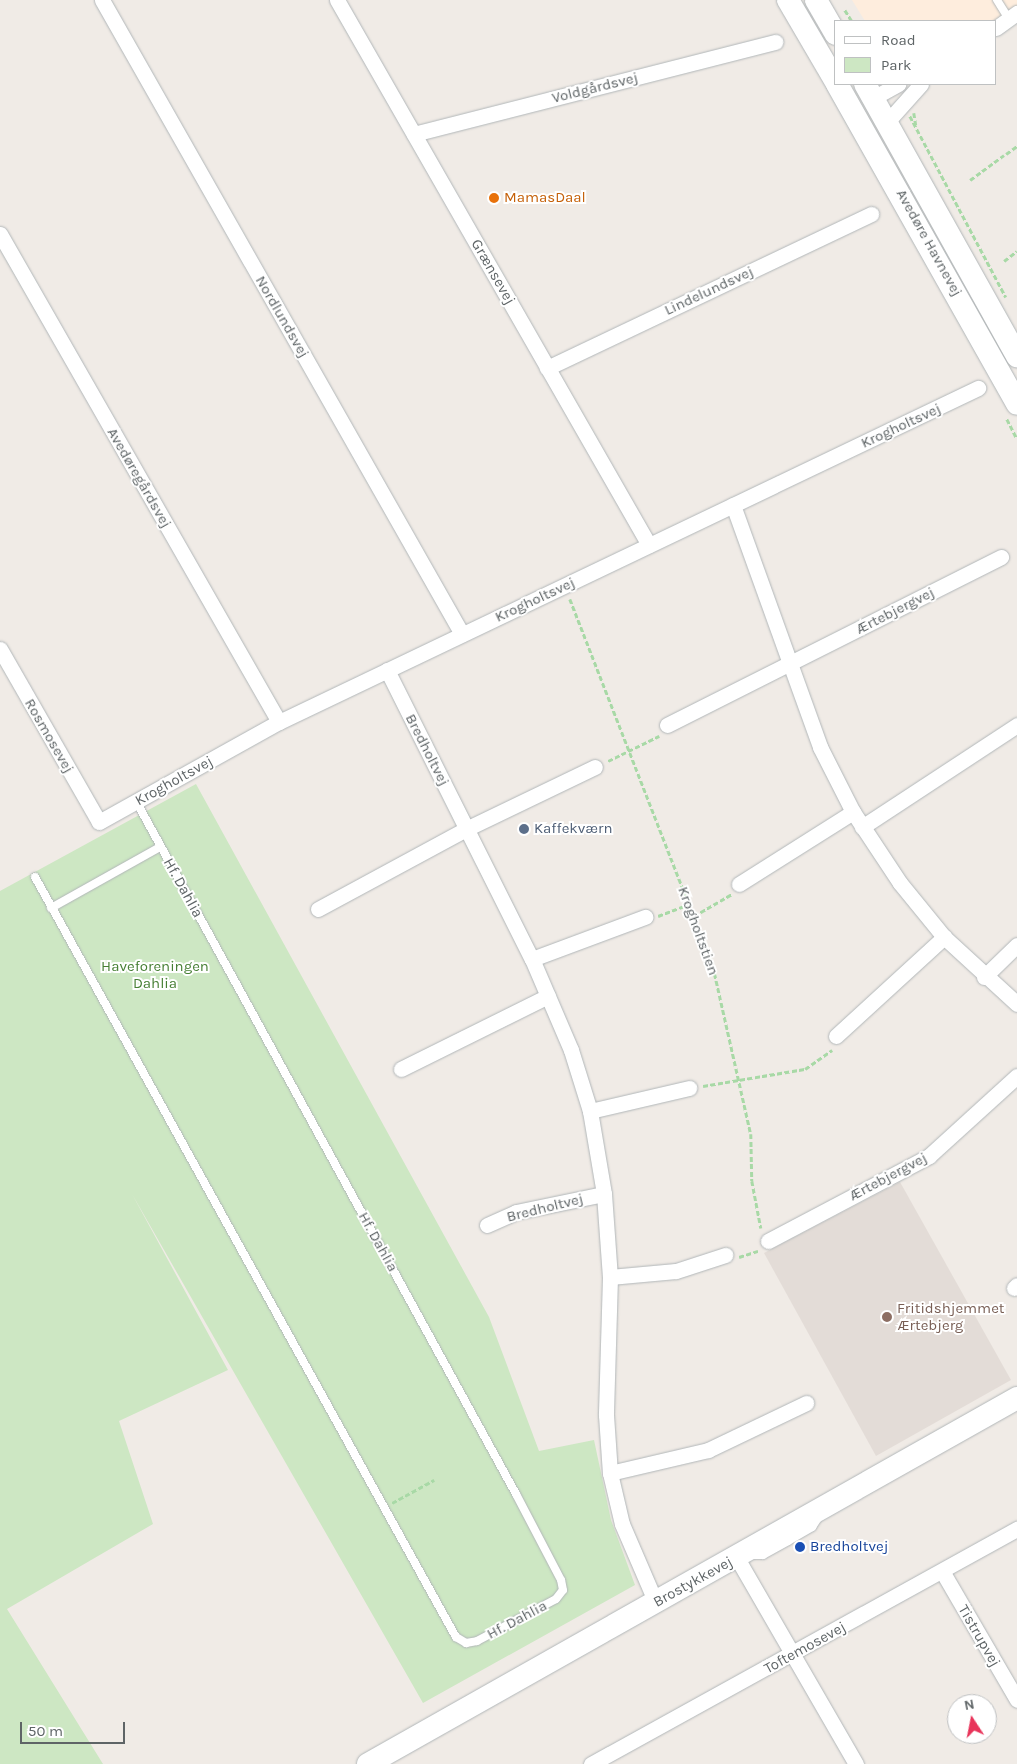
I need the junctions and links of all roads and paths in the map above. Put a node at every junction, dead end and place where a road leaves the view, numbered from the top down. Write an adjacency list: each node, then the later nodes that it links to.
1 (102, 0): 33 (street, Nordlundsvej)
2 (337, 0): 17 (street, Grænsevej)
3 (788, 0): 10 (street, Avedøre Havnevej)
4 (816, 0): 8 (street)
5 (997, 0): 6 (lane)
6 (1015, 15): 7 (street)
7 (997, 27)
8 (834, 31)
9 (775, 42): 17 (street, Voldgårdsvej)
10 (834, 80)
11 (837, 85): 28 (street, Avedøre Havnevej)
12 (894, 85): 14 (street)
13 (920, 85): 15 (street)
14 (869, 91): 16 (street, Avedøre Havnevej)
15 (902, 102): 16 (street); 24 (path)
16 (887, 122): 25 (street, Avedøre Havnevej)
17 (414, 134): 26 (street, Grænsevej)
18 (1017, 146): 19 (path)
19 (970, 180)
20 (870, 214): 26 (street, Lindelundsvej)
21 (0, 234): 37 (street, Avedøregårdsvej)
22 (1017, 251): 23 (path)
23 (1004, 260)
24 (1008, 300)
25 (1017, 356)
26 (548, 368): 30 (street, Grænsevej)
27 (978, 388): 29 (street, Krogholtsvej)
28 (1017, 404)
29 (733, 505): 30 (street, Krogholtsvej); 35 (street)
30 (648, 545): 32 (street, Krogholtsvej)
31 (1001, 557): 35 (street, Ærtebjergvej)
32 (565, 586): 33 (street, Krogholtsvej); 40 (path, Krogholtstien)
33 (462, 634): 36 (street, Krogholtsvej)
34 (0, 649): 44 (street, Rosmosevej)
35 (789, 664): 38 (street, Ærtebjergvej); 43 (street)
36 (387, 670): 37 (street, Krogholtsvej); 46 (street, Bredholtvej)
37 (279, 722): 42 (street, Krogholtsvej)
38 (667, 725): 40 (path)
39 (1017, 726): 45 (street)
40 (630, 751): 41 (path); 50 (path, Krogholtstien)
41 (595, 766): 46 (street)
42 (137, 802): 44 (street, Krogholtsvej); 47 (lane, Hf. Dahlia)
43 (853, 812): 45 (street); 49 (street)
44 (99, 822)
45 (862, 827): 55 (street)
46 (466, 829): 52 (street); 57 (street, Bredholtvej)
47 (160, 847): 51 (lane, Hf. Dahlia); 76 (lane, Hf. Dahlia)
48 (35, 877): 51 (lane, Hf. Dahlia)
49 (739, 884): 53 (path)
50 (690, 904): 53 (path, Krogholtstien); 54 (path)
51 (51, 908): 76 (lane, Hf. Dahlia)
52 (318, 909)
53 (694, 916): 64 (path, Krogholtstien)
54 (645, 917): 57 (street)
55 (944, 937): 58 (street); 61 (street)
56 (1017, 945): 58 (street)
57 (532, 960): 59 (street, Bredholtvej)
58 (984, 977): 60 (street)
59 (548, 996): 62 (street); 66 (street, Bredholtvej)
60 (1017, 1004)
61 (836, 1036): 64 (path)
62 (401, 1069)
63 (1017, 1076): 69 (street, Ærtebjergvej)
64 (739, 1082): 65 (path); 69 (path, Krogholtstien)
65 (689, 1088): 66 (street)
66 (590, 1111): 67 (street, Bredholtvej)
67 (604, 1194): 68 (street, Bredholtvej); 71 (street, Bredholtvej)
68 (487, 1225)
69 (768, 1241): 70 (path)
70 (725, 1256): 71 (street)
71 (610, 1277): 74 (street, Bredholtvej)
72 (1017, 1398): 78 (street, Brostykkevej)
73 (806, 1403): 74 (street)
74 (610, 1473): 80 (street, Bredholtvej)
75 (434, 1480): 76 (path)
76 (384, 1507)
77 (1017, 1529): 79 (street, Toftemosevej)
78 (740, 1557): 80 (street, Brostykkevej); 81 (street)
79 (942, 1571): 81 (street, Toftemosevej); 82 (street, Tistrupvej)
80 (656, 1603): 84 (street, Brostykkevej)
81 (792, 1656): 83 (street, Toftemosevej); 86 (street)
82 (1017, 1700)
83 (615, 1758): 85 (street, Toftemosevej)
84 (368, 1764)
85 (592, 1764)
86 (856, 1764)

